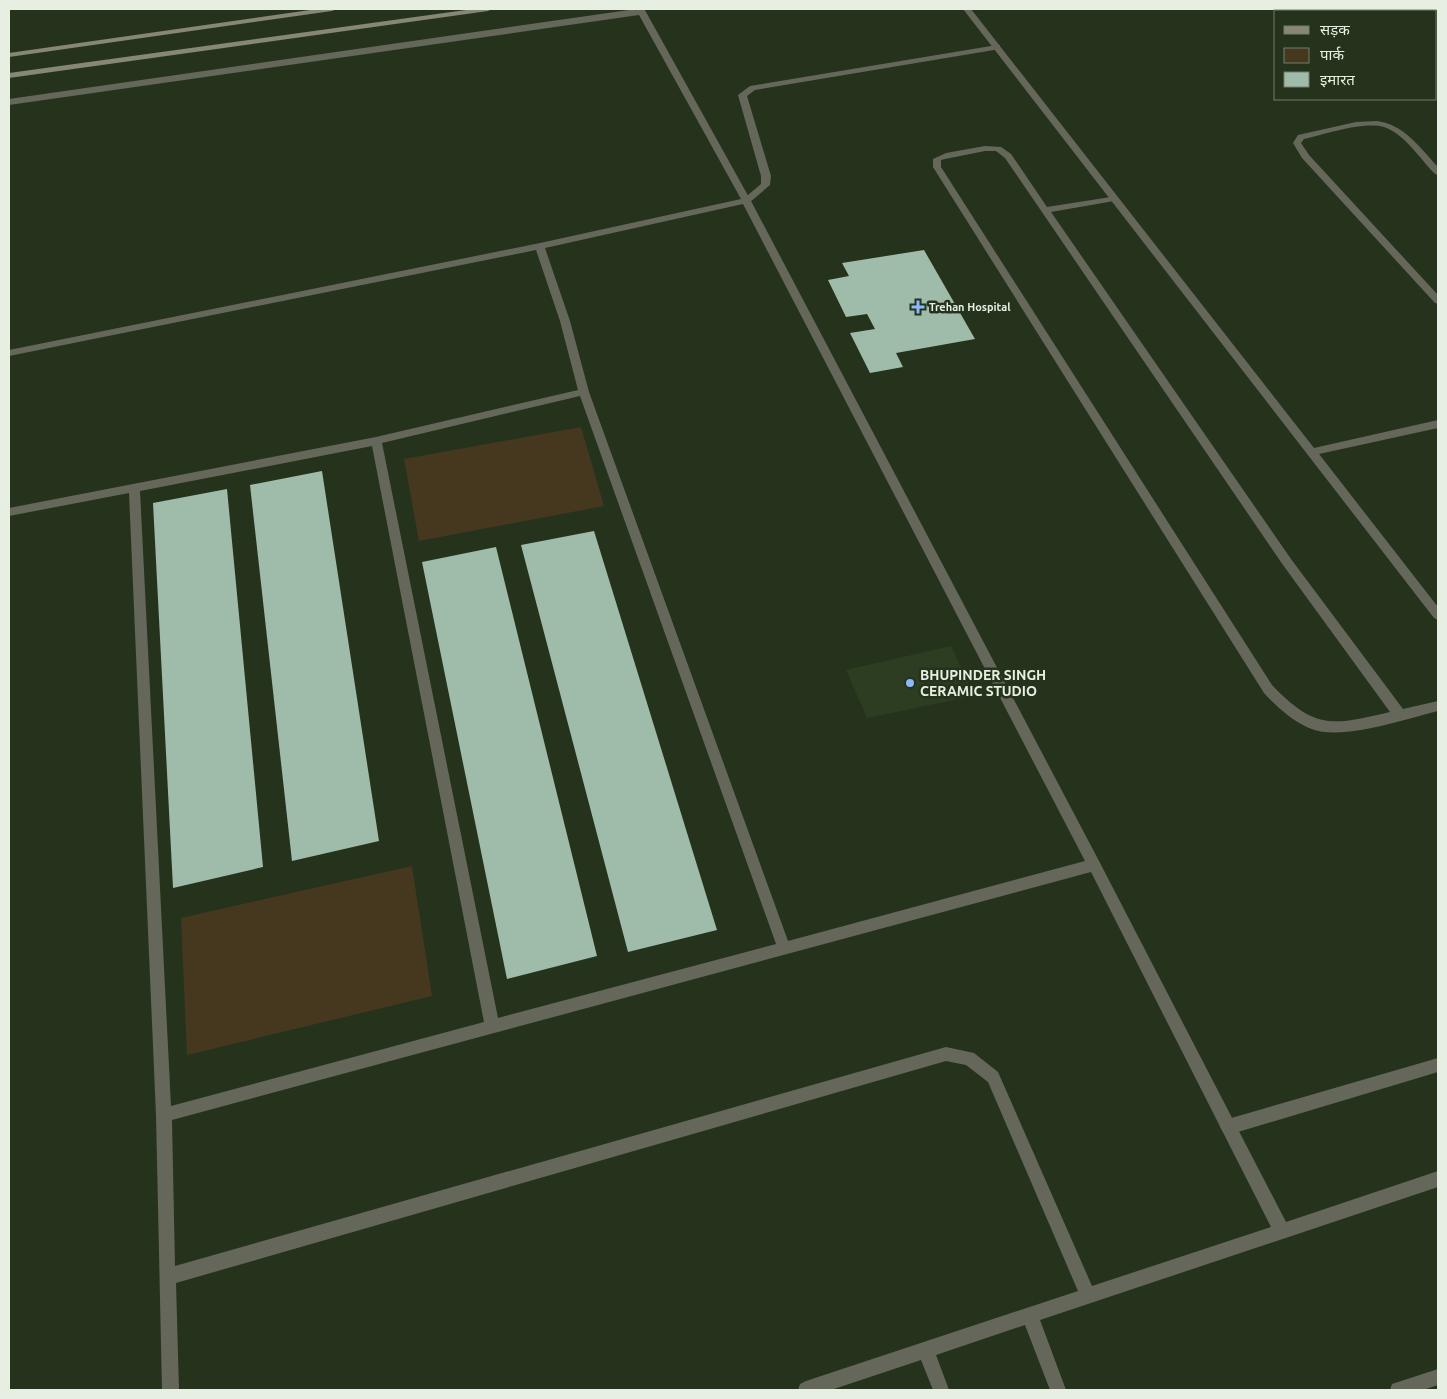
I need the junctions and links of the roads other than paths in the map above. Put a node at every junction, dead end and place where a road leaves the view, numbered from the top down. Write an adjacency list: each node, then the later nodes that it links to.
1 (332, 9): 6 (main road)
2 (488, 9): 7 (main road)
3 (967, 9): 5 (street)
4 (641, 10): 8 (street); 11 (street)
5 (997, 47): 10 (street); 11 (street)
6 (9, 54)
7 (9, 76)
8 (9, 102)
9 (1438, 172): 14 (street)
10 (1114, 198): 12 (street); 19 (street)
11 (746, 201): 13 (street); 25 (street)
12 (1044, 210): 24 (street); 24 (street)
13 (540, 246): 15 (street); 16 (street)
14 (1438, 301)
15 (9, 352)
16 (584, 392): 18 (street); 26 (street)
17 (1438, 424): 19 (street)
18 (376, 441): 20 (street); 27 (street)
19 (1312, 452): 22 (street)
20 (134, 487): 21 (street); 29 (street)
21 (9, 512)
22 (1438, 615)
23 (1438, 706): 24 (street)
24 (1399, 714)
25 (1094, 865): 26 (street); 30 (street)
26 (784, 948): 27 (street)
27 (492, 1027): 29 (street)
28 (1438, 1065): 30 (street)
29 (164, 1115): 33 (street)
30 (1228, 1127): 32 (street)
31 (1438, 1179): 32 (street)
32 (1282, 1231): 34 (street)
33 (167, 1277): 34 (street); 38 (street)
34 (1088, 1296): 35 (street)
35 (1030, 1316): 36 (street); 41 (street)
36 (926, 1350): 39 (street); 40 (street)
37 (1438, 1377): 42 (street)
38 (170, 1390)
39 (806, 1390)
40 (941, 1390)
41 (1058, 1390)
42 (1398, 1390)

